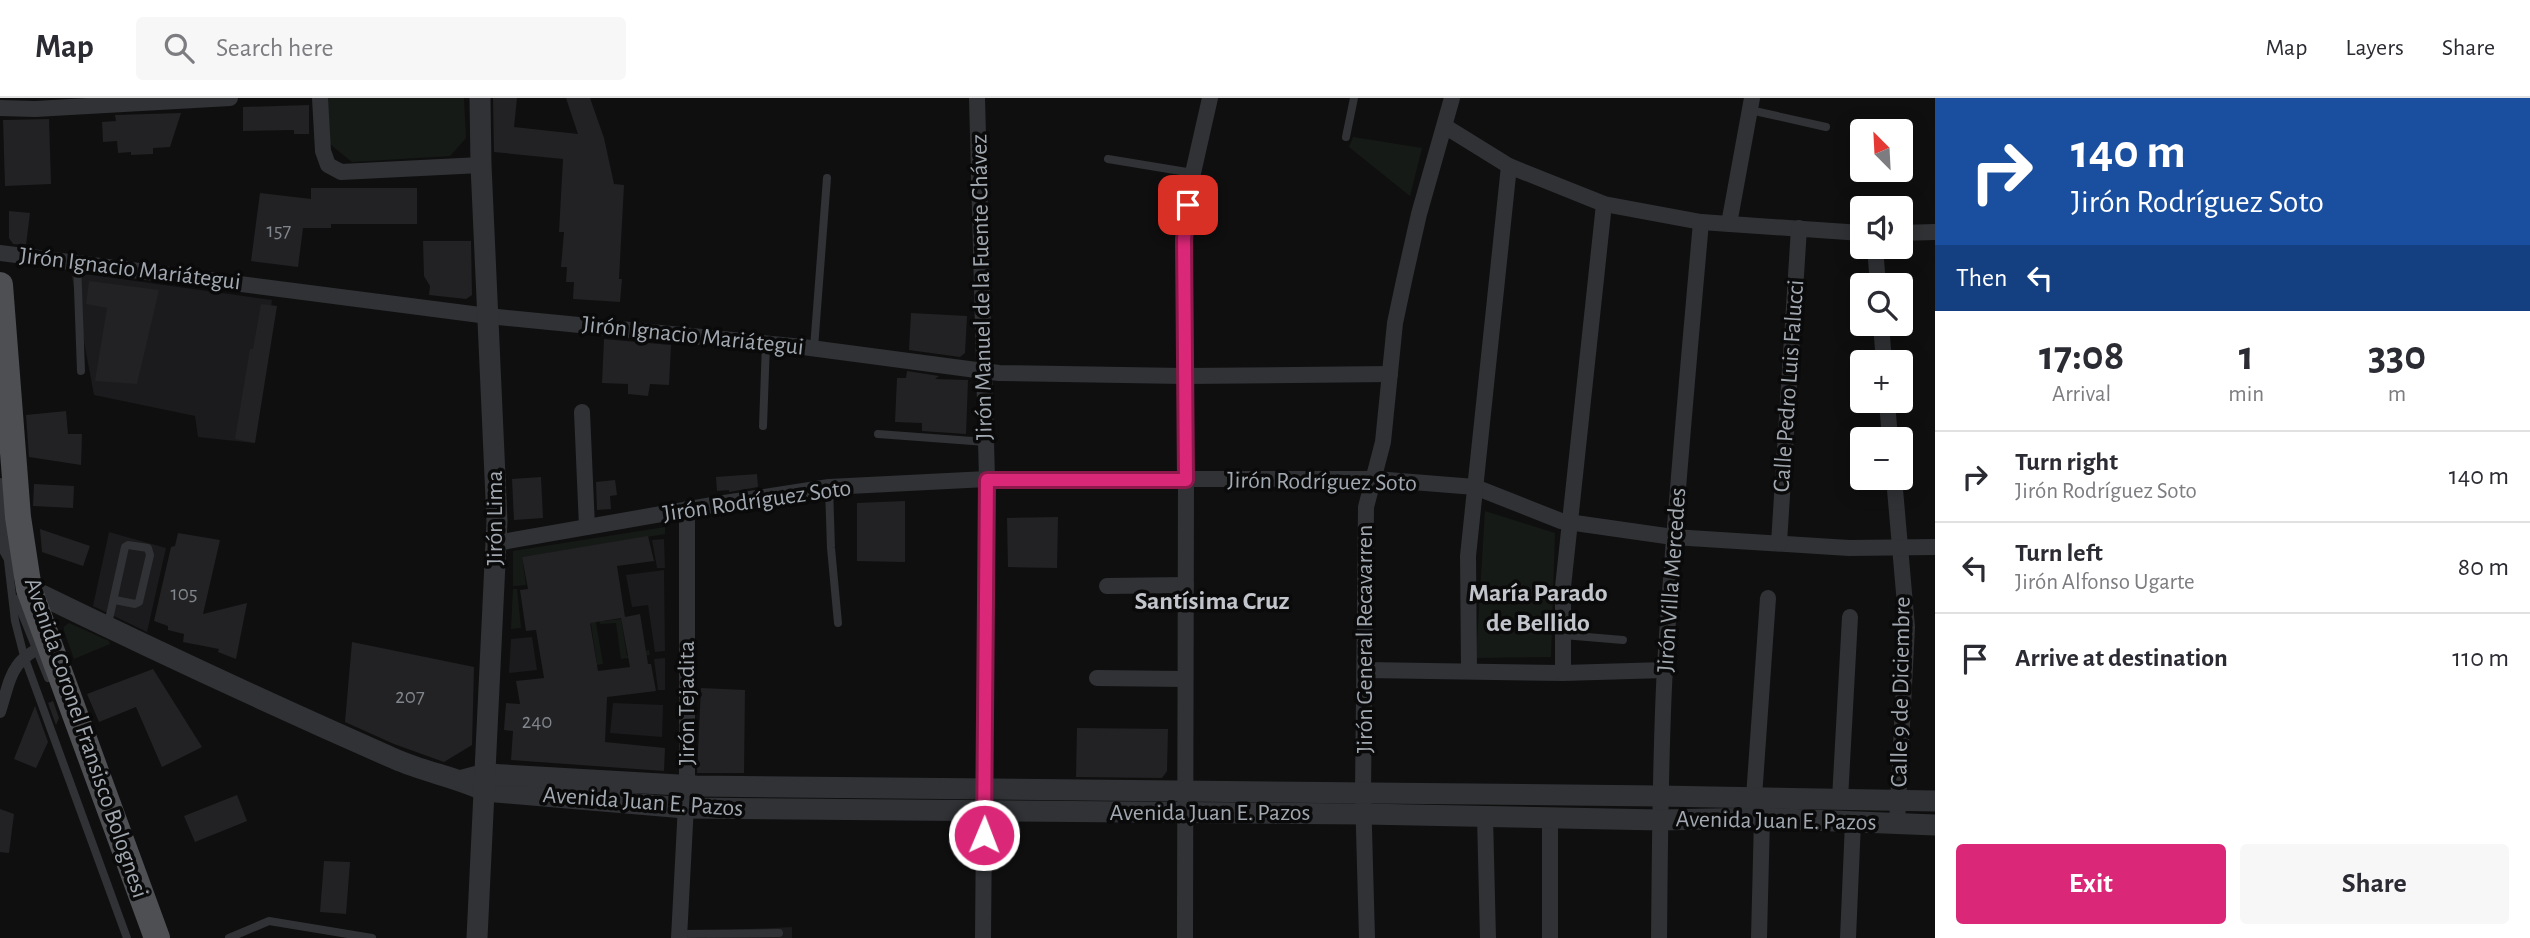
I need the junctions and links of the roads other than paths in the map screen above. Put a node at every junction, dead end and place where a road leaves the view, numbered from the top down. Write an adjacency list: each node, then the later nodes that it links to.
1 (230, 98): 9 (street)
2 (320, 98): 14 (street)
3 (480, 98): 14 (street, Jirón Lima)
4 (977, 98): 31 (street, Jirón Manuel de la Fuente Chávez)
5 (1210, 98): 16 (street)
6 (1354, 98): 12 (lane)
7 (1452, 98): 10 (street, Jirón General Recavarren)
8 (1751, 104): 11 (lane); 20 (street)
9 (0, 108)
10 (1446, 127): 15 (street); 33 (street, Jirón General Recavarren)
11 (1826, 127)
12 (1346, 137)
13 (1108, 159): 16 (lane)
14 (481, 165): 28 (street, Jirón Lima)
15 (1509, 166): 18 (street); 44 (street)
16 (1193, 173): 34 (street)
17 (827, 178): 30 (lane)
18 (1604, 204): 19 (street); 47 (street)
19 (1701, 222): 20 (street); 49 (street, Jirón Villa Mercedes)
20 (1729, 224): 21 (street)
21 (1799, 228): 22 (street); 51 (street, Calle Pedro Luis Falucci)
22 (1850, 232)
23 (1935, 232): 24 (street)
24 (1913, 233)
25 (0, 253): 26 (street, Jirón Ignacio Mariátegui)
26 (77, 262): 28 (street, Jirón Ignacio Mariátegui); 32 (lane)
27 (0, 285): 57 (main road, Avenida Coronel Fransisco Bolognesi)
28 (488, 316): 29 (street, Jirón Ignacio Mariátegui); 50 (street, Jirón Lima)
29 (766, 343): 30 (street, Jirón Ignacio Mariátegui); 36 (lane)
30 (814, 348): 31 (street, Jirón Ignacio Mariátegui)
31 (985, 370): 34 (street, Jirón Ignacio Mariátegui); 38 (street, Jirón Manuel de la Fuente Chávez)
32 (81, 371)
33 (1390, 374): 34 (street, Jirón Ignacio Mariátegui); 39 (street, Jirón General Recavarren)
34 (1184, 376): 41 (street)
35 (582, 411): 48 (street)
36 (763, 426)
37 (878, 434): 38 (lane)
38 (986, 442): 40 (street, Jirón Manuel de la Fuente Chávez)
39 (1375, 479): 41 (street, Jirón Rodríguez Soto); 44 (street, Jirón Rodríguez Soto); 67 (street, Jirón General Recavarren)
40 (987, 480): 41 (street, Jirón Rodríguez Soto); 43 (street, Jirón Rodríguez Soto); 77 (street, Jirón Manuel de la Fuente Chávez)
41 (1186, 480): 55 (street)
42 (0, 482): 52 (lane)
43 (829, 487): 46 (street, Jirón Rodríguez Soto); 61 (lane)
44 (1475, 487): 47 (street, Jirón Rodríguez Soto); 69 (street)
45 (1895, 490): 54 (street, Calle 9 de Diciembre)
46 (687, 509): 48 (street, Jirón Rodríguez Soto); 76 (street, Jirón Tejadita)
47 (1571, 523): 49 (street, Jirón Rodríguez Soto); 63 (street)
48 (587, 527): 50 (street, Jirón Rodríguez Soto)
49 (1673, 537): 51 (street, Jirón Rodríguez Soto); 68 (street, Jirón Villa Mercedes)
50 (496, 542): 75 (street, Jirón Lima)
51 (1779, 543): 54 (street, Jirón Rodríguez Soto)
52 (3, 544): 57 (street)
53 (1935, 547): 54 (street, Jirón Rodríguez Soto)
54 (1899, 548): 82 (street, Calle 9 de Diciembre)
55 (1186, 585): 56 (street); 72 (street)
56 (1107, 586)
57 (21, 589): 62 (street); 65 (main road, Avenida Coronel Fransisco Bolognesi); 66 (lane)
58 (1768, 598): 80 (street)
59 (114, 600): 59 (lane); 62 (lane)
60 (1850, 617): 81 (street)
61 (838, 623)
62 (107, 627): 75 (street)
63 (1563, 635): 64 (lane); 70 (street)
64 (1623, 640)
65 (42, 646): 66 (street); 73 (lane); 98 (main road, Avenida Coronel Fransisco Bolognesi)
66 (24, 656): 74 (street); 97 (lane)
67 (1365, 670): 69 (street); 84 (street, Jirón General Recavarren)
68 (1665, 670): 70 (street); 79 (street, Jirón Villa Mercedes)
69 (1469, 671): 70 (street)
70 (1563, 673)
71 (1097, 678): 72 (street)
72 (1185, 679): 78 (street)
73 (51, 685)
74 (0, 712)
75 (485, 782): 76 (street, Avenida Juan E. Pazos); 85 (street, Avenida Juan E. Pazos); 101 (street, Jirón Lima)
76 (687, 786): 77 (street, Avenida Juan E. Pazos); 85 (street, Jirón Tejadita)
77 (985, 789): 78 (street, Avenida Juan E. Pazos); 86 (street, Jirón Manuel de la Fuente Chávez)
78 (1185, 791): 84 (street, Avenida Juan E. Pazos); 87 (street)
79 (1660, 796): 80 (street, Avenida Juan E. Pazos); 84 (street, Avenida Juan E. Pazos); 91 (street, Jirón Villa Mercedes)
80 (1754, 797): 81 (street, Avenida Juan E. Pazos)
81 (1840, 800): 82 (street, Avenida Juan E. Pazos)
82 (1898, 800): 83 (street, Avenida Juan E. Pazos); 93 (street, Calle 9 de Diciembre)
83 (1935, 801)
84 (1364, 804): 87 (street, Avenida Juan E. Pazos); 88 (street, Avenida Juan E. Pazos); 104 (street, Jirón General Recavarren)
85 (685, 808): 86 (street, Avenida Juan E. Pazos); 96 (street, Jirón Tejadita)
86 (985, 811): 87 (street, Avenida Juan E. Pazos); 102 (street, Jirón Manuel de la Fuente Chávez)
87 (1185, 814): 103 (street)
88 (1485, 816): 89 (street, Avenida Juan E. Pazos); 105 (street)
89 (1550, 817): 91 (street, Avenida Juan E. Pazos); 106 (street)
90 (1762, 818): 91 (street, Avenida Juan E. Pazos); 92 (street, Avenida Juan E. Pazos); 108 (street)
91 (1660, 820): 107 (street, Jirón Villa Mercedes)
92 (1853, 822): 93 (street, Avenida Juan E. Pazos); 109 (street)
93 (1897, 823): 94 (street, Avenida Juan E. Pazos)
94 (1935, 825)
95 (779, 933): 96 (lane)
96 (679, 936)
97 (127, 938)
98 (157, 938)
99 (229, 938): 100 (lane)
100 (372, 938)
101 (477, 938)
102 (983, 938)
103 (1185, 938)
104 (1367, 938)
105 (1488, 938)
106 (1550, 938)
107 (1659, 938)
108 (1759, 938)
109 (1847, 938)

